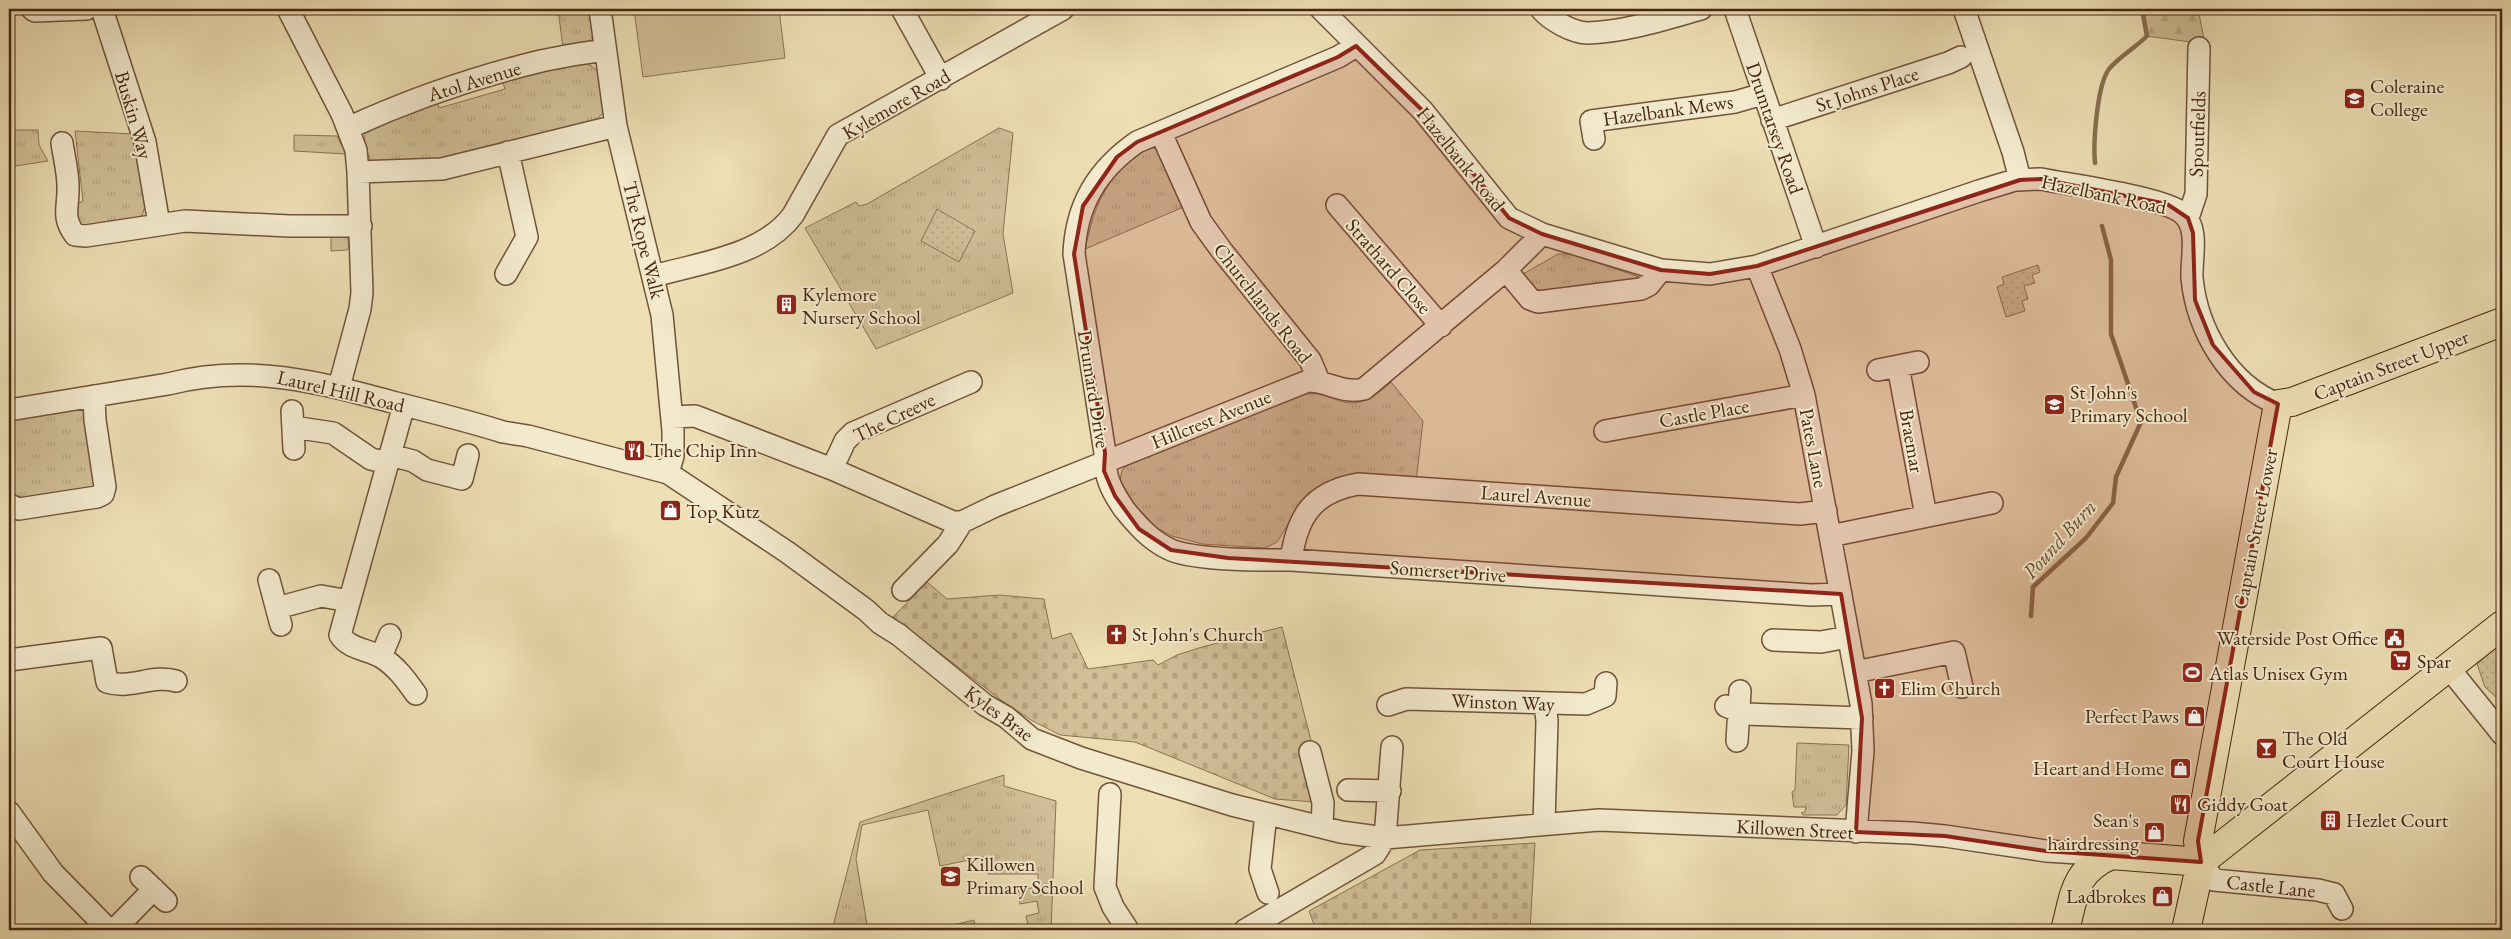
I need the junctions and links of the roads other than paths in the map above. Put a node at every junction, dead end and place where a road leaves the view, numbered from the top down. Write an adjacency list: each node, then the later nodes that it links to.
1 (32, 9): 2 (street)
2 (86, 9)
3 (102, 9): 30 (street, Buskin Way)
4 (288, 9): 21 (street)
5 (600, 9): 15 (street, The Rope Walk)
6 (902, 9): 17 (street)
7 (1064, 9): 17 (street, Kylemore Road)
8 (1321, 9): 13 (street, Hazelbank Road)
9 (1541, 9): 10 (street)
10 (1701, 9)
11 (1735, 9): 18 (street, Drumtarsey Road)
12 (1964, 9): 27 (street)
13 (1356, 46): 22 (street, Drumard Drive); 32 (street, Hazelbank Road)
14 (2199, 48): 29 (street, Spoutfields)
15 (605, 50): 20 (street, The Rope Walk); 21 (street, Atol Avenue)
16 (1961, 57): 19 (street, St Johns Place)
17 (941, 79): 38 (street, Kylemore Road)
18 (1763, 94): 19 (street, Drumtarsey Road); 23 (street, Hazelbank Mews)
19 (1772, 120): 33 (street, Drumtarsey Road)
20 (616, 126): 25 (street); 38 (street, The Rope Walk)
21 (348, 128): 26 (street)
22 (1161, 133): 42 (street, Churchlands Road); 55 (street, Drumard Drive)
23 (1594, 139)
24 (62, 144): 30 (street)
25 (508, 152): 26 (street); 37 (street)
26 (358, 172): 31 (street)
27 (2020, 180): 29 (street, Hazelbank Road); 33 (street, Hazelbank Road)
28 (1337, 205): 40 (street, Strathard Close)
29 (2188, 218): 47 (street, Hazelbank Road)
30 (159, 224): 31 (street)
31 (361, 226): 44 (street)
32 (1542, 234): 35 (street, Churchlands Road); 36 (street, Hazelbank Road)
33 (1816, 246): 34 (street, Hazelbank Road)
34 (1757, 266): 36 (street, Hazelbank Road); 45 (street, Pates Lane)
35 (1506, 270): 36 (street); 40 (street, Churchlands Road)
36 (1661, 270)
37 (506, 274)
38 (654, 276): 50 (street, The Rope Walk)
39 (2502, 322): 47 (main road, Captain Street Upper)
40 (1440, 326): 42 (street, Churchlands Road)
41 (1898, 366): 61 (street, Braemar)
42 (1319, 381): 55 (street, Hillcrest Avenue)
43 (971, 382): 56 (street, The Creeve)
44 (339, 387): 46 (street, Laurel Hill Road); 48 (street, Laurel Hill Road)
45 (1804, 395): 51 (street, Castle Place); 60 (street, Pates Lane)
46 (94, 396): 49 (street, Laurel Hill Road); 59 (street)
47 (2278, 404): 99 (main road, Captain Street Lower)
48 (404, 405): 54 (street); 57 (street, Laurel Hill Road)
49 (9, 410)
50 (672, 417): 56 (street); 57 (street, The Rope Walk)
51 (1605, 431)
52 (294, 449): 54 (street)
53 (468, 455): 54 (street)
54 (389, 459): 68 (street)
55 (1105, 462): 62 (street, Drumard Drive); 64 (street, Somerset Drive)
56 (832, 469): 62 (street)
57 (668, 473): 92 (street, Kyles Brae)
58 (1992, 503): 61 (street)
59 (9, 504)
60 (1826, 511): 63 (street, Pates Lane); 64 (street, Laurel Avenue)
61 (1926, 516): 63 (street)
62 (962, 522): 66 (street)
63 (1830, 536): 67 (street, Pates Lane)
64 (1291, 560): 67 (street, Somerset Drive)
65 (269, 580): 68 (street)
66 (903, 590)
67 (1840, 594): 71 (street, Pates Lane)
68 (349, 601): 73 (street)
69 (2502, 625): 75 (main road)
70 (390, 635): 73 (street)
71 (1848, 637): 72 (street); 76 (street, Pates Lane)
72 (1772, 640)
73 (381, 657): 80 (street)
74 (9, 660): 77 (street)
75 (2448, 667): 84 (street); 99 (main road)
76 (1855, 672): 79 (street); 83 (street, Pates Lane)
77 (176, 681)
78 (1606, 683): 81 (street, Winston Way)
79 (1962, 687)
80 (416, 694)
81 (1545, 704): 82 (street, Winston Way); 93 (street)
82 (1388, 705)
83 (1862, 718): 85 (street); 95 (street, Pates Lane)
84 (2502, 734)
85 (1737, 741)
86 (1392, 747): 89 (street)
87 (1310, 752): 94 (street)
88 (1348, 790): 89 (street)
89 (1390, 791): 96 (street)
90 (1110, 794): 107 (street)
91 (9, 812): 105 (street)
92 (1266, 814): 94 (street, Kyles Brae); 103 (street)
93 (1544, 824): 95 (street, Killowen Street); 96 (street, Killowen Street)
94 (1331, 830): 96 (street, Kyles Brae); 100 (street)
95 (1856, 832): 97 (street, Killowen Street)
96 (1385, 838): 100 (street)
97 (2046, 851): 98 (street, Killowen Street); 101 (street, Killowen Street)
98 (2111, 855): 99 (main road, Killowen Street); 101 (main road)
99 (2200, 862): 104 (street, Castle Lane); 110 (main road, Captain Street Lower)
100 (1351, 870): 108 (street)
101 (2078, 882): 109 (main road)
102 (154, 889): 106 (street)
103 (1268, 893)
104 (2342, 909)
105 (109, 930)
106 (114, 930)
107 (1128, 930)
108 (1244, 930)
109 (2065, 930)
110 (2186, 930)

